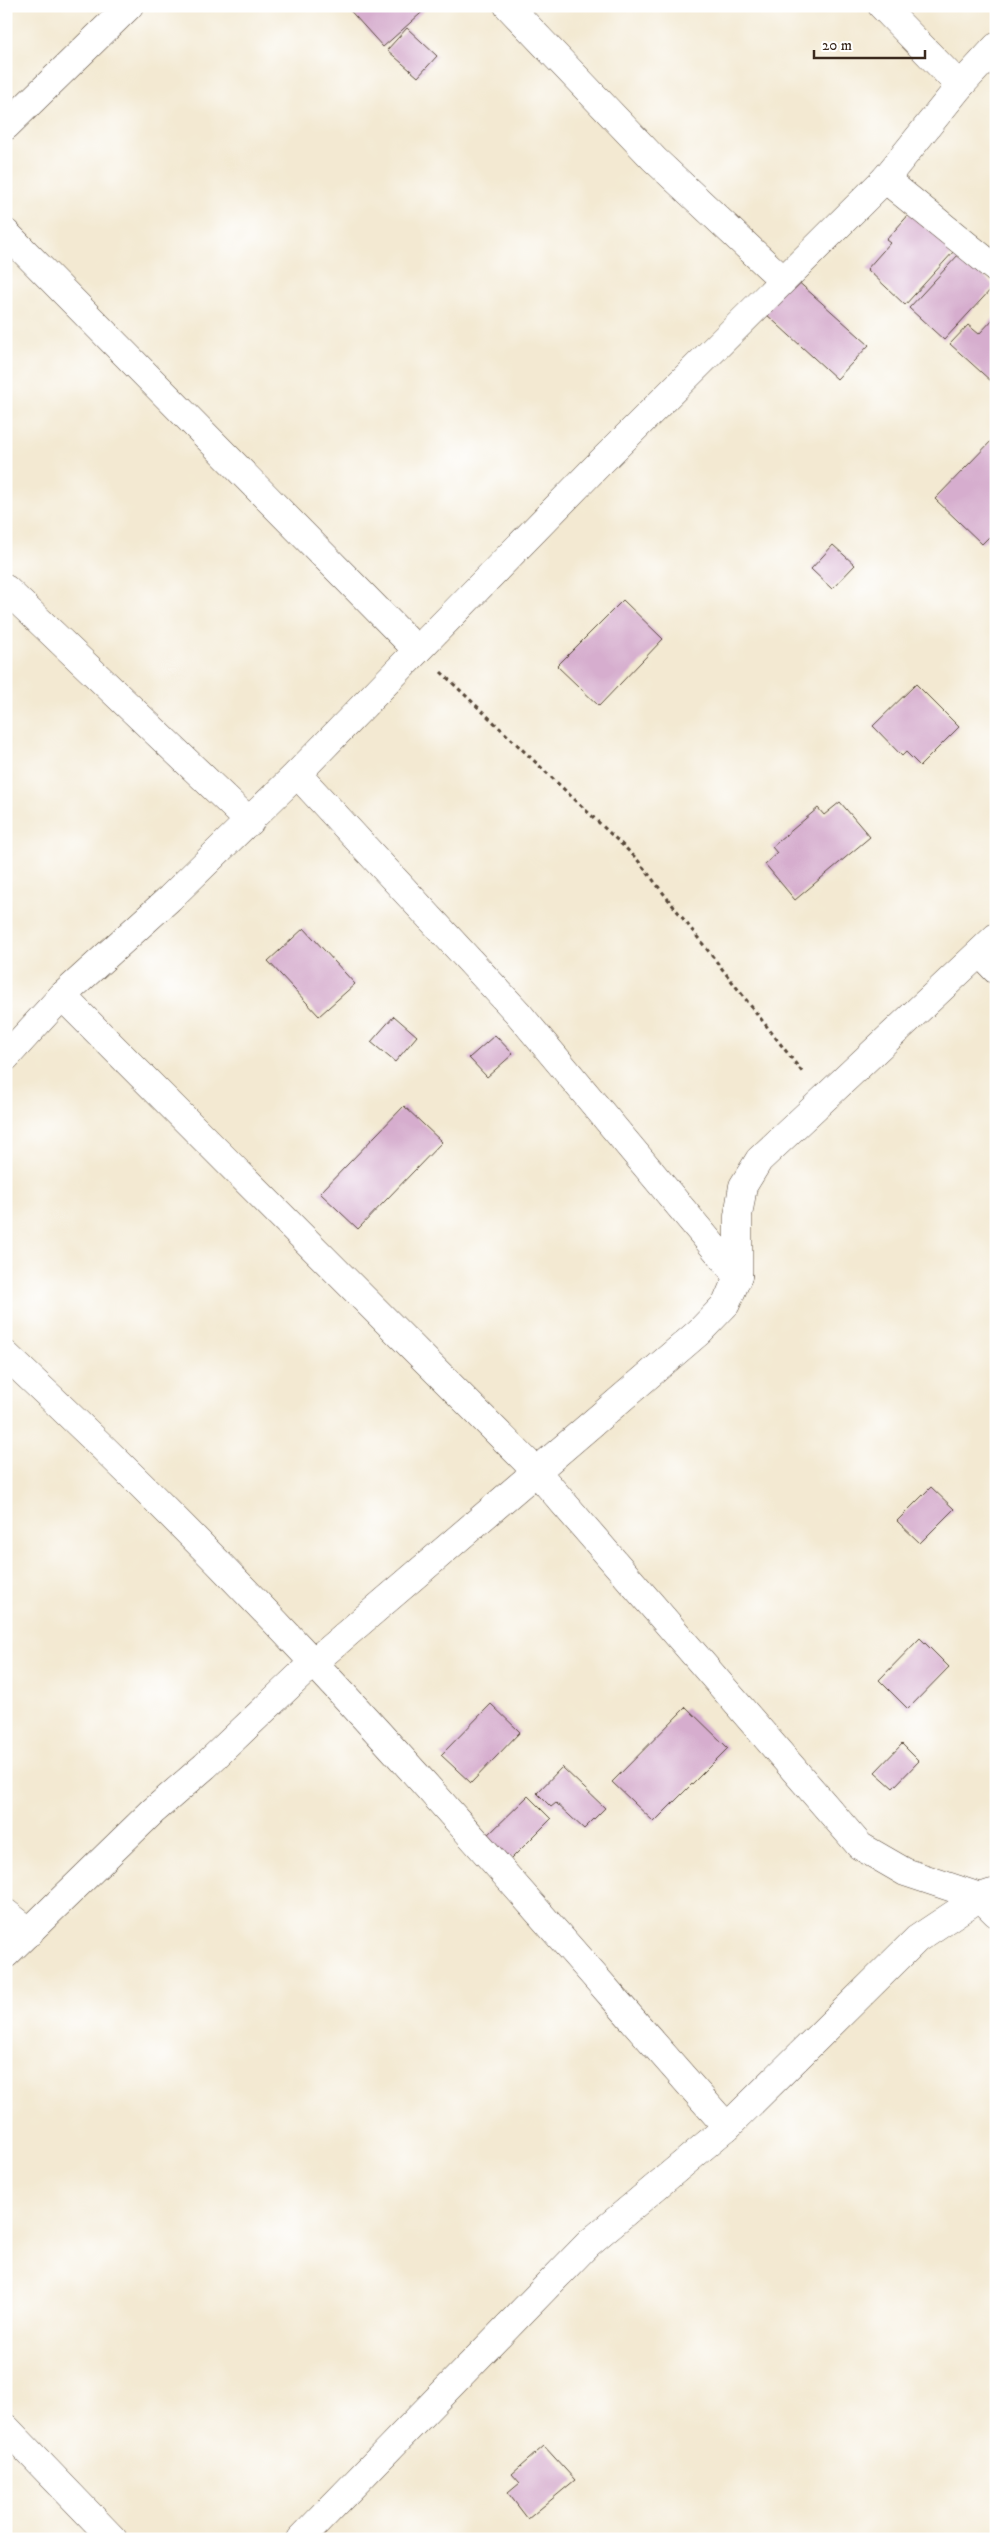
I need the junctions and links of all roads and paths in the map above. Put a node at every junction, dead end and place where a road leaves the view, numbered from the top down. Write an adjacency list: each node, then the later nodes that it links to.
1 (508, 6): 10 (street)
2 (882, 6): 5 (street)
3 (126, 7): 6 (street)
4 (996, 47): 5 (street)
5 (960, 86): 7 (street)
6 (6, 126)
7 (885, 179): 9 (street); 10 (street)
8 (6, 233): 12 (street)
9 (996, 269)
10 (782, 279): 12 (street)
11 (6, 589): 14 (street)
12 (417, 650): 13 (street); 18 (path)
13 (297, 774): 14 (street); 19 (street)
14 (250, 822): 16 (street)
15 (991, 953): 18 (street)
16 (62, 996): 17 (street); 21 (street)
17 (6, 1057)
18 (824, 1100): 19 (street)
19 (738, 1276): 21 (street)
20 (6, 1354): 22 (street)
21 (535, 1470): 22 (street); 23 (street)
22 (314, 1662): 25 (street); 27 (street)
23 (990, 1901): 27 (street)
24 (6, 1913): 25 (street)
25 (30, 1932): 26 (street)
26 (6, 1954)
27 (726, 2127): 30 (street)
28 (6, 2428): 29 (street)
29 (114, 2539)
30 (301, 2539)

